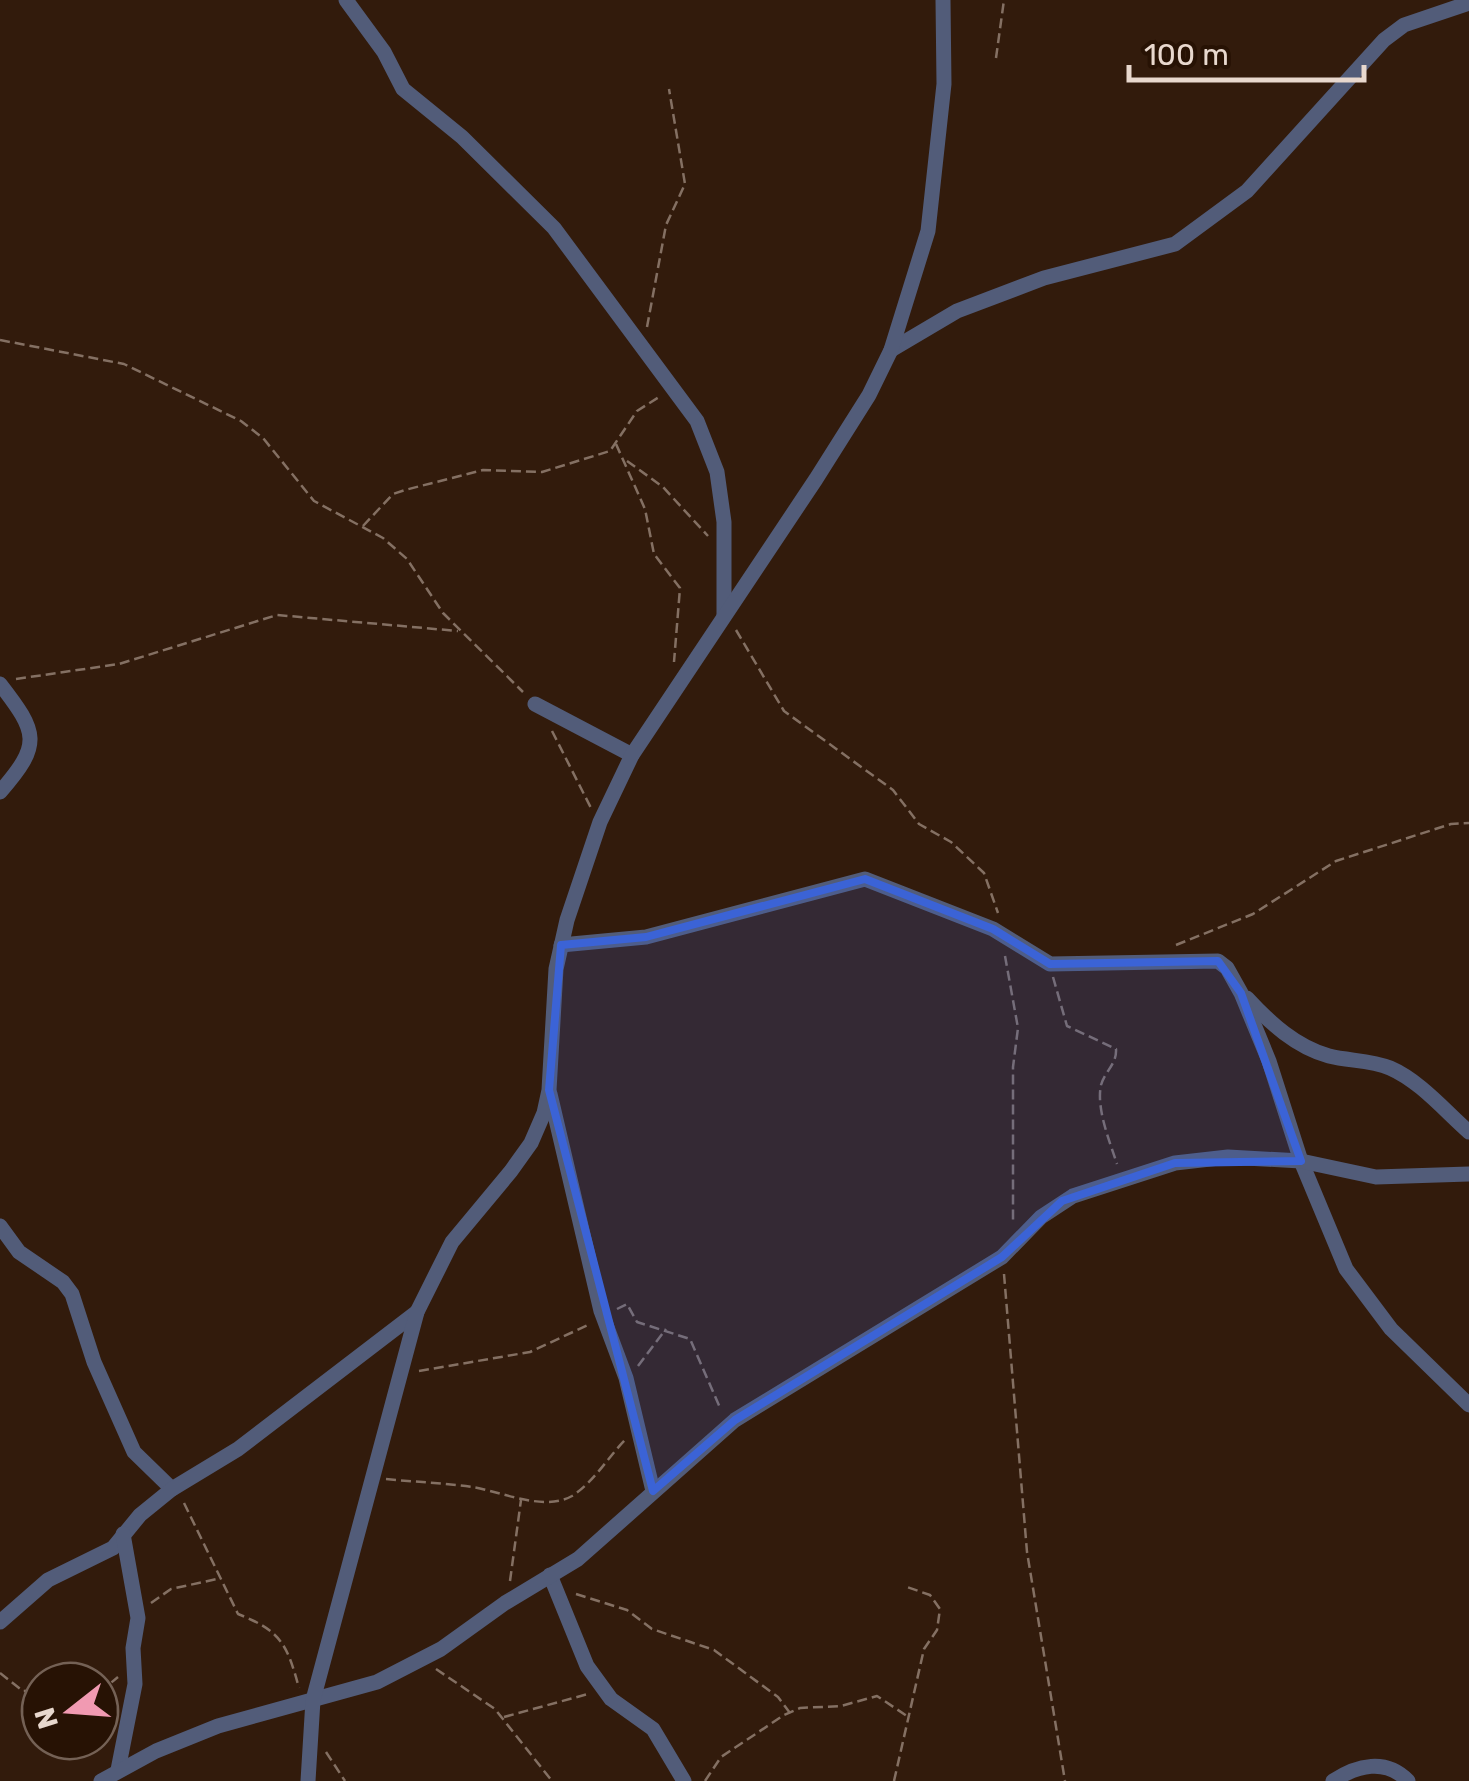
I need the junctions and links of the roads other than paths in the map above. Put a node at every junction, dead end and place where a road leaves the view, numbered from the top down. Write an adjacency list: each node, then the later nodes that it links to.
1 (346, 0): 5 (street)
2 (943, 0): 4 (street)
3 (1469, 3): 4 (street)
4 (891, 350): 5 (street)
5 (724, 619): 8 (street)
6 (6, 681): 9 (street)
7 (536, 704): 8 (street)
8 (632, 755): 10 (street)
9 (0, 792)
10 (561, 944): 11 (street); 12 (street)
11 (1242, 992): 13 (street); 14 (street)
12 (550, 1090): 17 (street); 20 (street)
13 (1469, 1132)
14 (1301, 1161): 15 (street); 18 (street); 20 (street)
15 (1469, 1174)
16 (0, 1226): 19 (street)
17 (417, 1312): 19 (street); 24 (street)
18 (1469, 1406)
19 (172, 1489): 21 (street)
20 (653, 1491): 22 (street)
21 (123, 1534): 23 (street); 25 (street)
22 (553, 1582): 24 (street); 28 (street)
23 (0, 1622)
24 (308, 1702): 25 (street); 27 (street)
25 (118, 1770): 26 (street)
26 (102, 1781)
27 (308, 1781)
28 (684, 1781)
29 (1333, 1781): 30 (street)
30 (1408, 1781)

